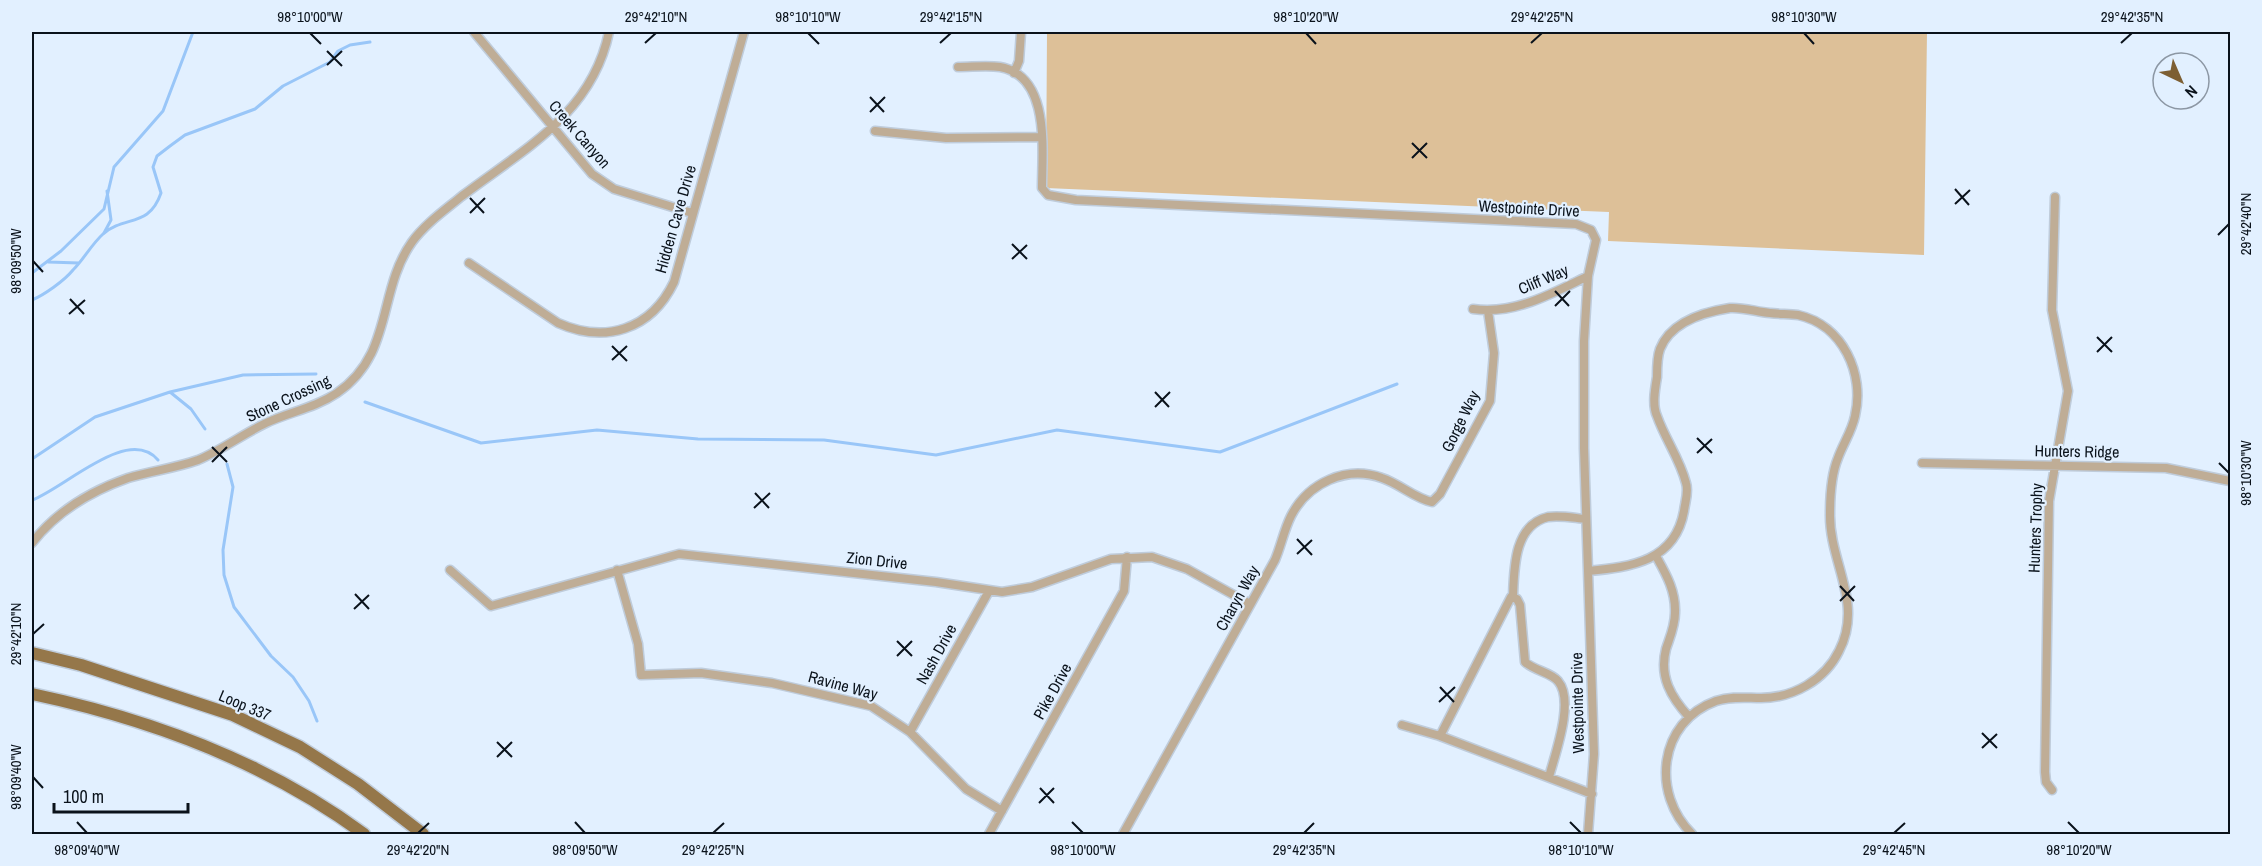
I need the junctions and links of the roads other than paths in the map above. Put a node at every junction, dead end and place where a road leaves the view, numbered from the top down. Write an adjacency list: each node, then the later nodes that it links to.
1 (474, 32): 7 (street, Creek Canyon)
2 (609, 32): 7 (street, Stone Crossing)
3 (744, 32): 11 (street, Hidden Cave Drive)
4 (1021, 32): 6 (street)
5 (958, 67): 6 (street)
6 (1014, 73): 9 (street, Westpointe Drive)
7 (554, 127): 11 (street, Creek Canyon); 21 (street, Stone Crossing)
8 (875, 131): 9 (street)
9 (1042, 137): 13 (street, Westpointe Drive)
10 (2055, 197): 17 (street, Hunters Trophy)
11 (692, 213): 12 (street, Hidden Cave Drive)
12 (469, 263)
13 (1588, 276): 15 (street, Cliff Way); 20 (street, Westpointe Drive)
14 (1473, 309): 15 (street, Cliff Way)
15 (1488, 311): 19 (street, Gorge Way)
16 (1922, 463): 17 (street, Hunters Ridge)
17 (2055, 466): 18 (street, Hunters Ridge); 39 (street, Hunters Trophy)
18 (2230, 481)
19 (1432, 502): 29 (street, Charyn Way)
20 (1586, 519): 26 (street, Westpointe Drive); 28 (street)
21 (32, 543)
22 (1656, 556): 26 (street); 34 (street); 34 (street)
23 (1127, 557): 27 (street, Zion Drive); 29 (street, Zion Drive); 41 (street, Pike Drive)
24 (450, 570): 25 (street, Zion Drive)
25 (617, 570): 27 (street, Zion Drive); 36 (street, Ravine Way)
26 (1588, 571): 40 (street, Westpointe Drive)
27 (989, 591): 36 (street, Nash Drive)
28 (1514, 597): 37 (street); 38 (street)
29 (1250, 604): 45 (street, Charyn Way)
30 (32, 652): 32 (main road, Loop 337)
31 (32, 661): 32 (main road)
32 (81, 665): 43 (main road, Loop 337)
33 (33, 694): 42 (main road)
34 (1689, 717): 47 (street)
35 (1402, 724): 37 (street)
36 (910, 732): 41 (street, Ravine Way)
37 (1440, 736): 38 (street)
38 (1549, 777): 40 (street)
39 (2052, 790)
40 (1592, 794): 46 (street, Westpointe Drive)
41 (1002, 811): 44 (street, Pike Drive)
42 (364, 834)
43 (423, 834)
44 (989, 834)
45 (1123, 834)
46 (1588, 834)
47 (1692, 834)

